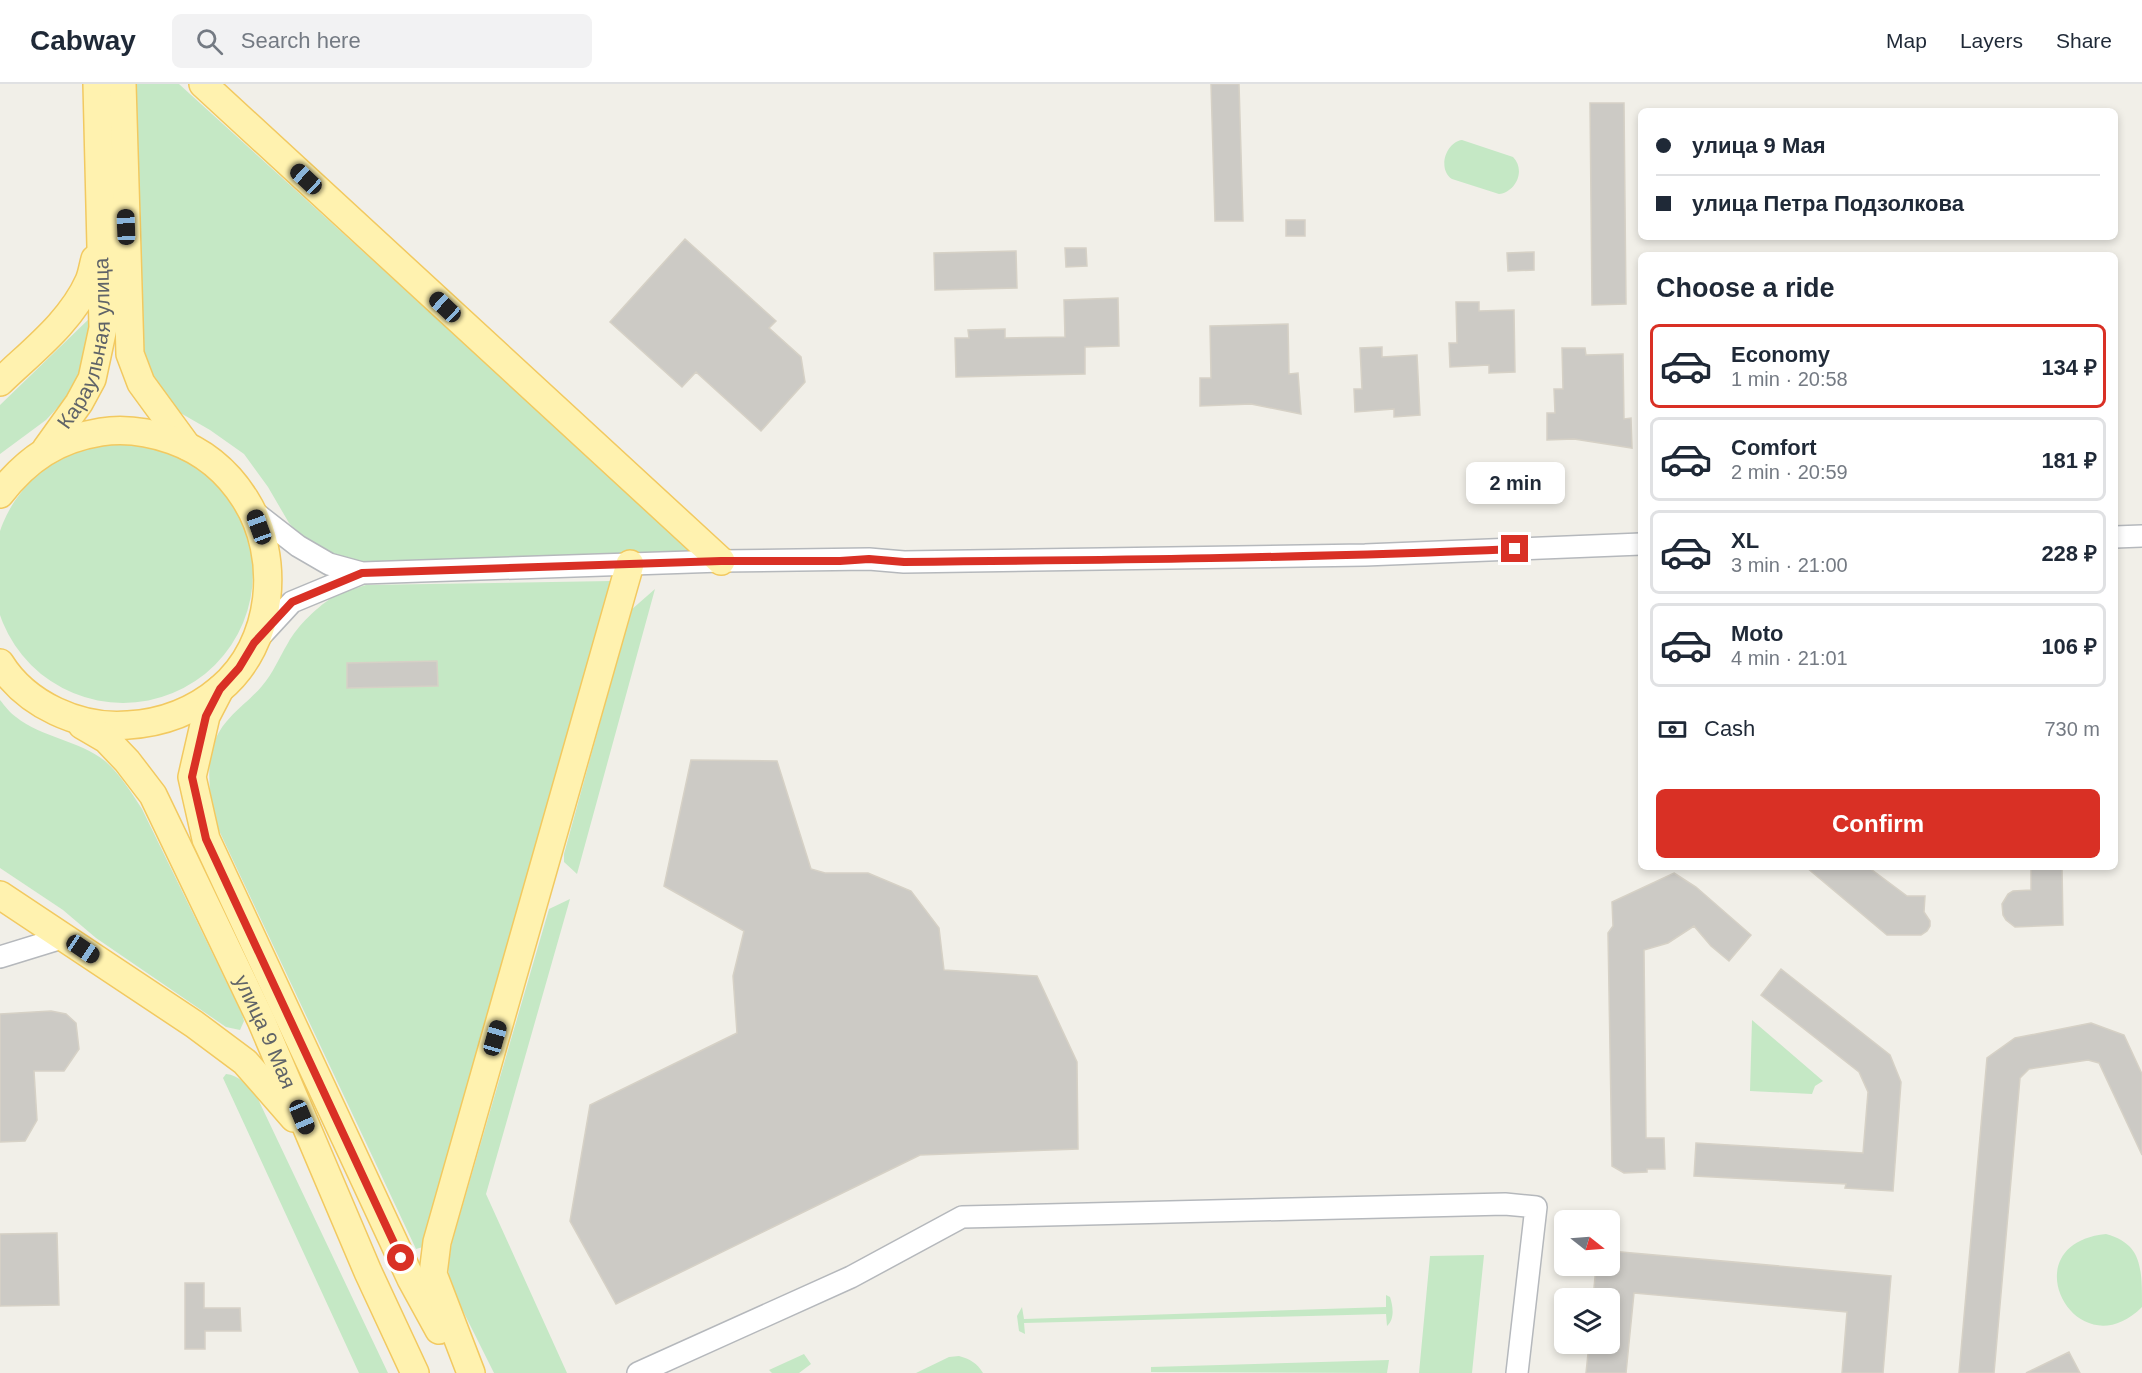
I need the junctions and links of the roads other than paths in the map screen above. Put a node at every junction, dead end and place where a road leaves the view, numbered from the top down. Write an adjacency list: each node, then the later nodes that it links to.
1 (97, 84): 4 (main road, Караульная улица)
2 (122, 84): 6 (main road, Караульная улица)
3 (203, 84): 13 (main road)
4 (100, 225): 5 (main road); 7 (main road, Караульная улица)
5 (0, 382)
6 (187, 446): 7 (main road); 9 (main road)
7 (45, 450): 8 (main road)
8 (0, 494)
9 (253, 511): 15 (street); 16 (main road)
10 (2142, 536): 11 (street)
11 (2118, 537)
12 (1638, 544): 13 (street)
13 (721, 561): 14 (street)
14 (630, 564): 15 (street); 26 (main road)
15 (362, 573): 16 (street)
16 (254, 643): 18 (main road)
17 (0, 663): 19 (main road)
18 (220, 689): 19 (main road); 25 (main road, улица 9 Мая)
19 (74, 719): 23 (main road, улица 9 Мая)
20 (0, 895): 21 (main road)
21 (65, 937): 22 (street); 23 (main road)
22 (0, 957)
23 (310, 1137): 24 (main road, улица 9 Мая)
24 (415, 1373)
25 (463, 1373)
26 (471, 1373)
27 (638, 1373): 28 (street)
28 (1517, 1373)

